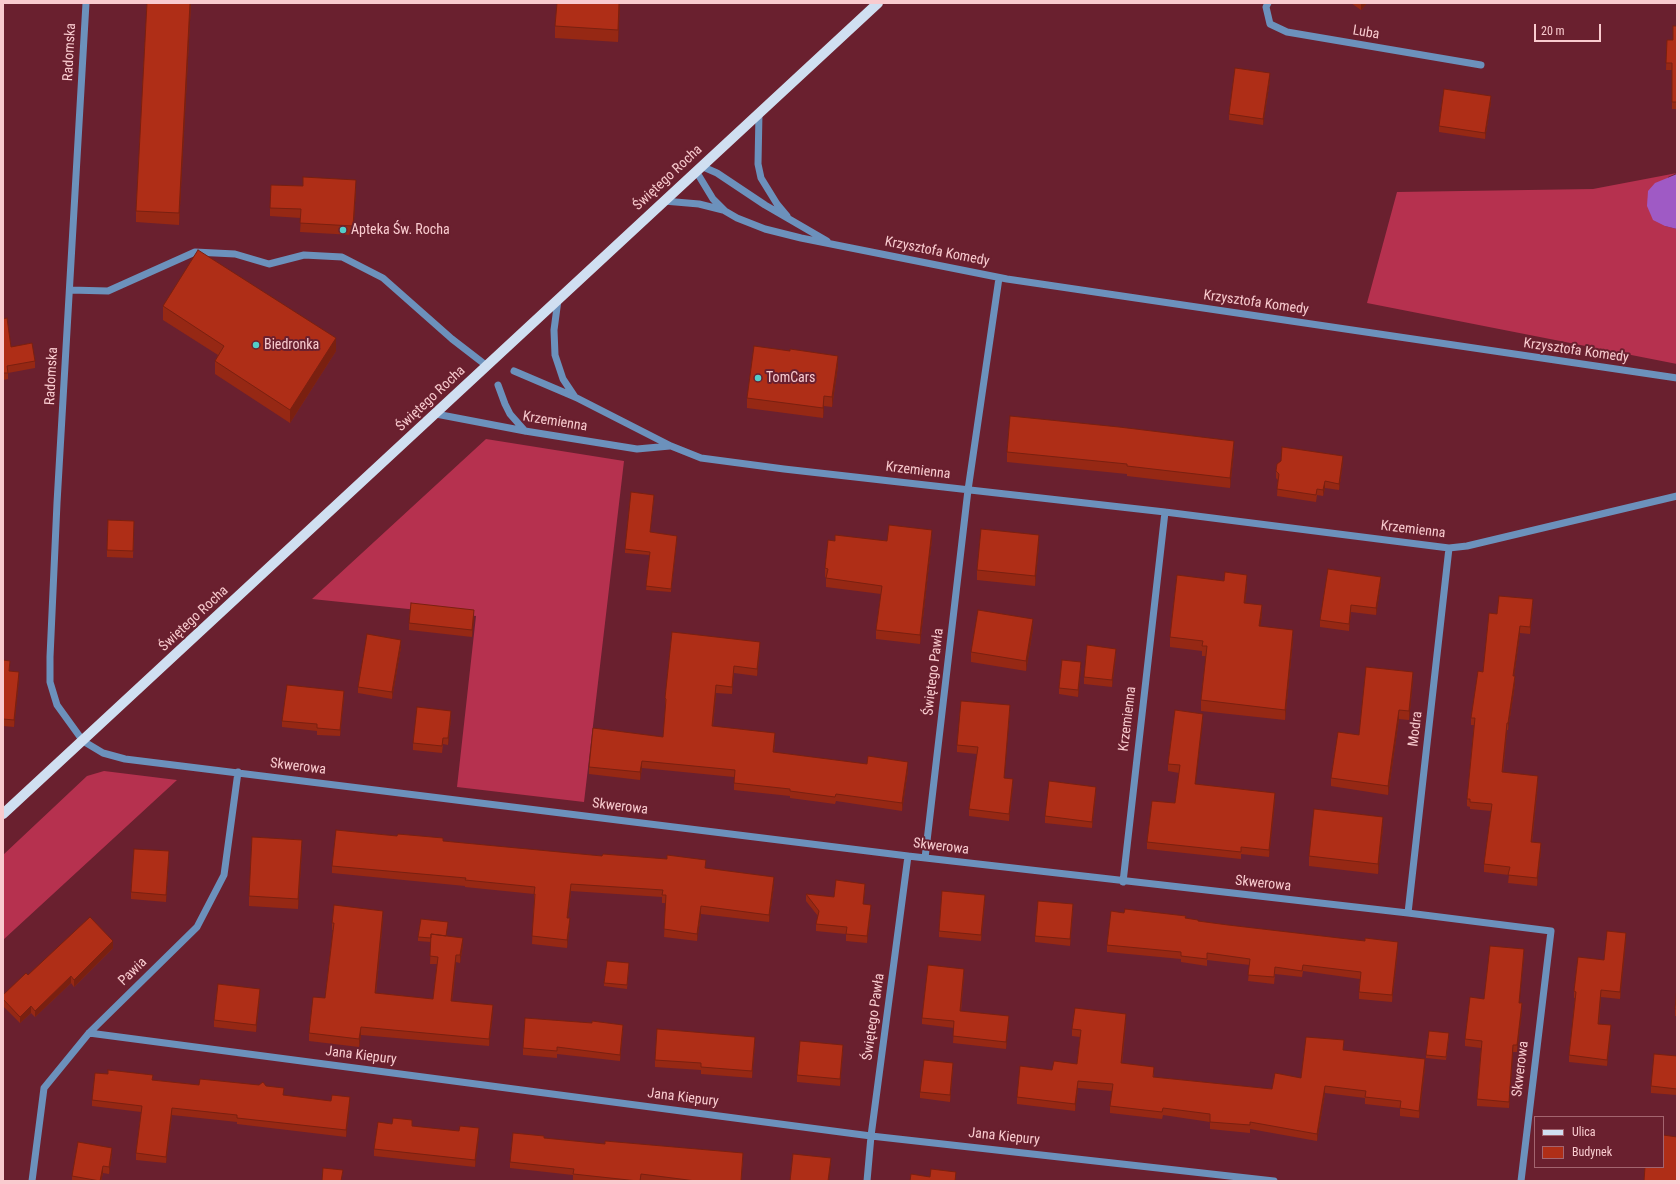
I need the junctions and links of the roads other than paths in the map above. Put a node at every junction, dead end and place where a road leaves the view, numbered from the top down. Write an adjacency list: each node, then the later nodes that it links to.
1 (86, 3): 12 (street, Radomska)
2 (878, 3): 5 (main road, Świętego Rocha)
3 (1268, 3): 4 (street, Luba)
4 (1481, 65)
5 (759, 113): 6 (main road, Świętego Rocha); 9 (street, Krzysztofa Komedy)
6 (698, 169): 7 (main road, Świętego Rocha); 8 (street, Krzysztofa Komedy); 9 (street, Krzysztofa Komedy)
7 (664, 201): 8 (street, Krzysztofa Komedy); 13 (main road, Świętego Rocha)
8 (725, 211): 10 (street, Krzysztofa Komedy)
9 (791, 221): 10 (street, Krzysztofa Komedy)
10 (833, 244): 11 (street, Krzysztofa Komedy)
11 (999, 278): 16 (street, Krzysztofa Komedy); 22 (street, Świętego Pawła)
12 (70, 290): 14 (street); 26 (street, Radomska)
13 (558, 300): 14 (main road, Świętego Rocha); 18 (street, Krzemienna)
14 (487, 366): 19 (main road, Świętego Rocha)
15 (514, 371): 18 (street)
16 (1677, 378)
17 (498, 385): 20 (street)
18 (575, 397): 21 (street, Krzemienna)
19 (436, 414): 20 (street, Krzemienna); 26 (main road, Świętego Rocha)
20 (525, 431): 21 (street, Krzemienna)
21 (671, 446): 22 (street, Krzemienna)
22 (968, 490): 24 (street, Krzemienna); 30 (street, Świętego Pawła)
23 (1677, 496): 25 (street, Krzemienna)
24 (1165, 512): 25 (street, Krzemienna); 31 (street, Krzemienna)
25 (1449, 548): 32 (street, Modra)
26 (83, 741): 27 (street, Skwerowa); 28 (main road, Świętego Rocha)
27 (238, 772): 29 (street, Skwerowa); 33 (street, Pawia)
28 (3, 814)
29 (908, 856): 30 (street, Skwerowa); 34 (street, Świętego Pawła)
30 (926, 858): 31 (street, Skwerowa)
31 (1123, 882): 32 (street, Skwerowa)
32 (1408, 913): 38 (street, Skwerowa)
33 (89, 1034): 34 (street, Jana Kiepury); 35 (street, Pawia)
34 (872, 1136): 36 (street, Świętego Pawła); 37 (street, Jana Kiepury)
35 (32, 1181)
36 (867, 1181)
37 (1274, 1181)
38 (1521, 1181)

